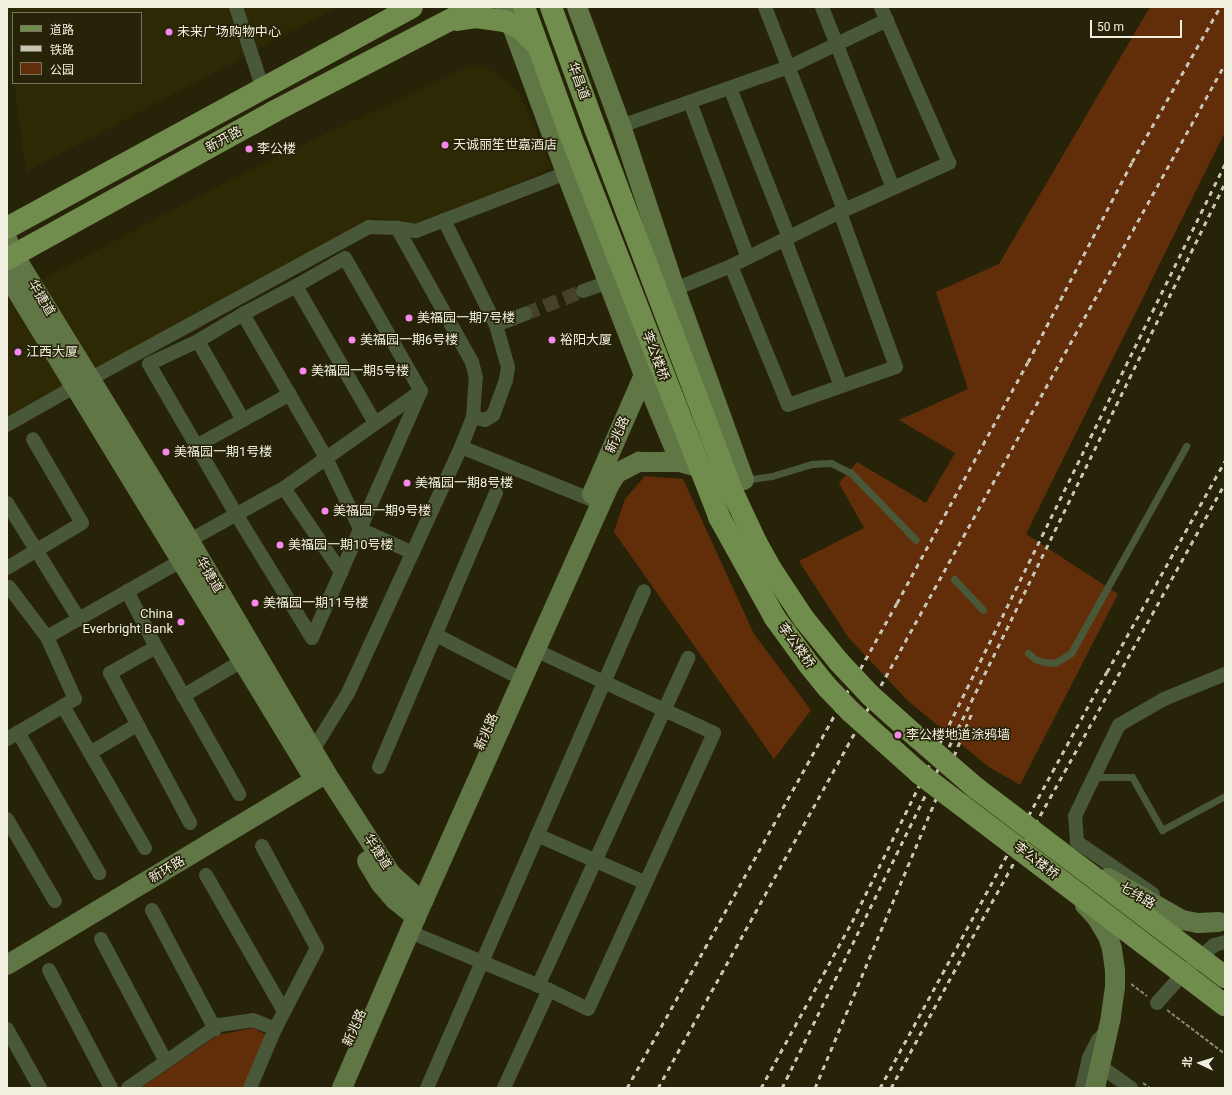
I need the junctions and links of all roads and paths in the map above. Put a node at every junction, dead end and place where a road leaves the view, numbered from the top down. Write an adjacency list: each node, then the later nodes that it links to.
1 (236, 7): 20 (street)
2 (412, 7): 20 (main road, 新开路)
3 (467, 7): 14 (main road)
4 (475, 7): 14 (main road)
5 (539, 7): 15 (main road); 16 (main road)
6 (551, 7): 15 (main road)
7 (561, 7): 15 (main road)
8 (577, 7): 22 (street)
9 (765, 7): 18 (street)
10 (822, 7): 17 (street)
11 (881, 7): 13 (street)
12 (513, 12): 14 (main road); 16 (main road, 华昌道); 25 (street)
13 (887, 20): 17 (street); 26 (street)
14 (443, 24): 32 (main road, 新开路)
15 (561, 34): 23 (main road, 华昌道)
16 (537, 44): 24 (main road, 华昌道)
17 (836, 45): 18 (street); 26 (street)
18 (789, 67): 19 (street); 27 (street)
19 (730, 88): 21 (street); 31 (street)
20 (263, 89): 29 (main road, 新开路)
21 (690, 102): 22 (street); 33 (street)
22 (621, 126): 37 (street)
23 (595, 128): 104 (main road, 李公楼桥, bridge)
24 (570, 134): 109 (main road, 李公楼桥, bridge)
25 (566, 173): 28 (street); 35 (street)
26 (894, 188): 27 (street)
27 (842, 211): 31 (street); 46 (street)
28 (444, 220): 30 (street); 41 (street)
29 (7, 228)
30 (396, 228): 45 (street); 49 (street)
31 (787, 239): 33 (street); 46 (street)
32 (9, 257): 45 (street, 华捷道)
33 (748, 258): 34 (street)
34 (731, 266): 37 (street); 46 (street)
35 (609, 282): 38 (street); 44 (street)
36 (296, 286): 39 (street); 47 (street); 51 (street)
37 (675, 289): 43 (street)
38 (583, 292)
39 (244, 314): 42 (street); 48 (street)
40 (525, 314): 41 (street)
41 (496, 325): 49 (street)
42 (198, 341): 50 (street); 54 (street)
43 (700, 357): 44 (street); 59 (street)
44 (644, 375): 58 (street); 62 (street, 新兆路)
45 (82, 383): 52 (street); 68 (street, 华捷道)
46 (841, 386)
47 (421, 391): 51 (street); 65 (street)
48 (290, 394): 50 (street); 57 (street)
49 (473, 417): 56 (street)
50 (243, 420): 54 (street)
51 (375, 423): 57 (street)
52 (7, 425)
53 (33, 439): 67 (street)
54 (198, 445): 64 (street)
55 (1186, 446): 82 (lane)
56 (461, 447): 62 (street); 69 (street)
57 (326, 458): 60 (street); 65 (street)
58 (680, 462): 59 (street, 新兆路); 81 (street, 新兆路)
59 (744, 480): 66 (lane)
60 (284, 488): 64 (street); 71 (street)
61 (496, 493): 78 (street)
62 (590, 499): 85 (street, 新兆路)
63 (7, 503): 67 (street)
64 (236, 514): 68 (street); 71 (street)
65 (360, 529): 69 (street); 71 (street)
66 (916, 540)
67 (36, 550): 70 (street); 77 (street)
68 (181, 550): 75 (street); 84 (street, 华捷道); 93 (street, 华捷道)
69 (413, 553): 93 (street)
70 (7, 568)
71 (341, 572)
72 (954, 579): 76 (lane)
73 (7, 588): 79 (street)
74 (644, 590): 87 (street)
75 (127, 591): 77 (street); 80 (street)
76 (983, 610)
77 (79, 619): 79 (street)
78 (436, 635): 85 (street); 95 (street)
79 (47, 637): 89 (street)
80 (156, 647): 88 (street); 91 (street)
81 (535, 650): 87 (street); 113 (street, 新兆路)
82 (1028, 653)
83 (688, 658): 90 (street)
84 (242, 661): 88 (street); 96 (street, 华捷道)
85 (512, 674): 113 (street, 新兆路)
86 (1225, 674): 97 (street)
87 (604, 681): 90 (street); 102 (street)
88 (184, 696): 98 (street)
89 (63, 706): 92 (street); 94 (street)
90 (664, 709): 106 (street); 110 (street)
91 (138, 725): 94 (street); 101 (street)
92 (13, 735): 107 (street)
93 (313, 750): 96 (street, 华捷道)
94 (90, 753): 105 (street)
95 (379, 768)
96 (321, 777): 113 (street, 华捷道); 121 (street, 新环路)
97 (1094, 777): 99 (lane); 116 (street)
98 (239, 794)
99 (1225, 796)
100 (7, 818): 111 (street)
101 (190, 823)
102 (537, 835): 106 (street); 120 (street)
103 (262, 846): 127 (street)
104 (1056, 847): 117 (street, 七纬路, bridge); 123 (main road, 李公楼桥, bridge)
105 (145, 848)
106 (595, 860): 110 (street); 124 (street)
107 (99, 873)
108 (206, 875): 127 (street)
109 (1056, 876): 126 (main road, 李公楼桥, bridge); 144 (street, bridge)
110 (646, 883): 124 (street)
111 (55, 901)
112 (152, 910): 128 (street)
113 (415, 911): 120 (street); 139 (street, 新兆路); 140 (street, 新兆路)
114 (1150, 911): 116 (street)
115 (1225, 914): 116 (street)
116 (1186, 917)
117 (1225, 922)
118 (101, 938): 133 (street)
119 (1225, 942): 125 (street)
120 (482, 962): 124 (street); 141 (street)
121 (7, 965)
122 (49, 970): 136 (street)
123 (1225, 977)
124 (544, 988): 142 (street)
125 (1157, 1003)
126 (1225, 1006)
127 (284, 1011): 130 (street)
128 (215, 1028): 130 (street); 133 (street)
129 (7, 1029): 135 (street)
130 (275, 1029): 138 (street)
131 (1107, 1031): 132 (street)
132 (1089, 1058): 134 (street); 143 (street)
133 (166, 1062): 137 (street)
134 (1136, 1084): 145 (path)
135 (40, 1088)
136 (111, 1088)
137 (128, 1088)
138 (250, 1088)
139 (328, 1088)
140 (342, 1088)
141 (427, 1088)
142 (504, 1088)
143 (1082, 1088)
144 (1095, 1088)
145 (1150, 1088)

